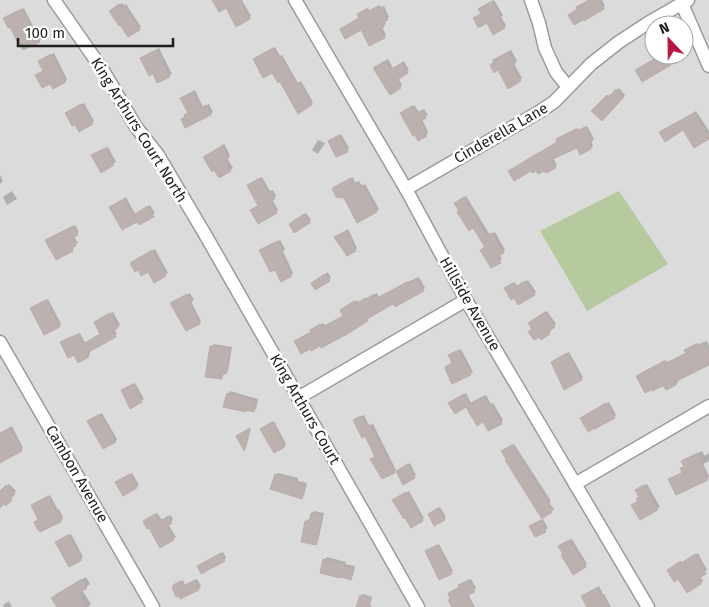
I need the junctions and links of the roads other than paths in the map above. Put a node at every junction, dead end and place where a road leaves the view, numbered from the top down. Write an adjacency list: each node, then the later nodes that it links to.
1 (54, 0): 8 (street, King Arthurs Court North)
2 (295, 0): 7 (street, Hillside Avenue)
3 (531, 0): 6 (street)
4 (685, 2): 5 (street); 6 (street, Cinderella Lane)
5 (709, 66)
6 (568, 87): 7 (street, Cinderella Lane)
7 (406, 189): 9 (street, Hillside Avenue)
8 (190, 210): 11 (street, King Arthurs Court)
9 (466, 300): 11 (street); 13 (street, Hillside Avenue)
10 (0, 342): 14 (street, Cambon Avenue)
11 (298, 398): 15 (street, King Arthurs Court)
12 (709, 406): 13 (street)
13 (576, 484): 16 (street, Hillside Avenue)
14 (153, 607)
15 (418, 607)
16 (648, 607)

